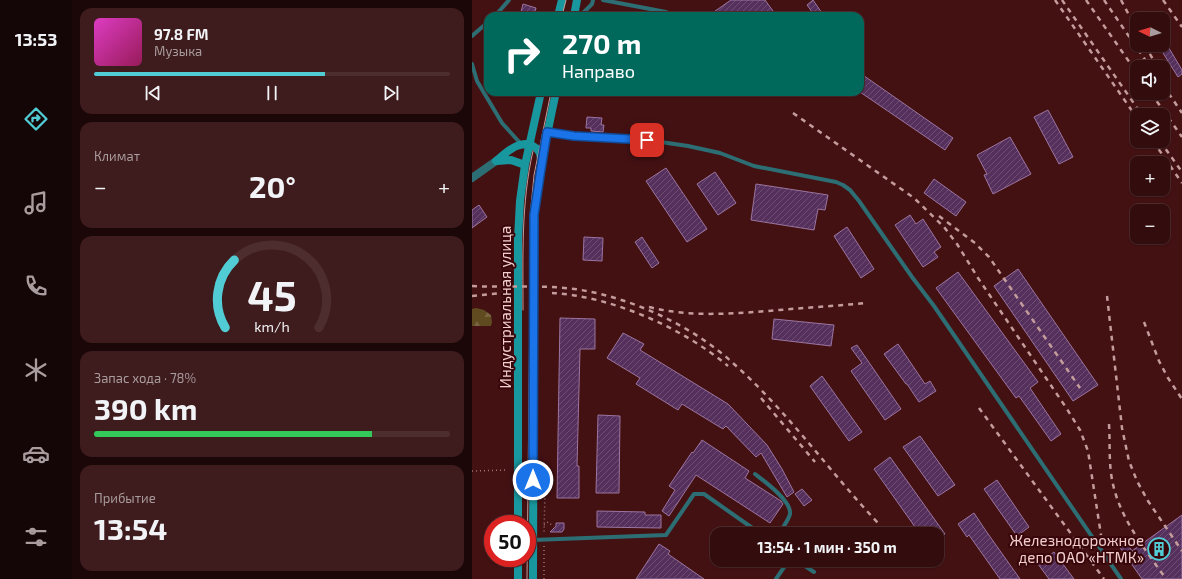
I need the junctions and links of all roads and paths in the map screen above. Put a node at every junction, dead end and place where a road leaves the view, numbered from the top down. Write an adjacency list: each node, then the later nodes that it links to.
1 (509, 0): 6 (lane)
2 (562, 0): 7 (main road)
3 (577, 0): 8 (main road)
4 (593, 0): 9 (lane)
5 (603, 0): 10 (lane)
6 (498, 12)
7 (559, 12)
8 (575, 12)
9 (584, 12)
10 (666, 12)
11 (484, 26): 12 (lane)
12 (472, 36)
13 (472, 64): 14 (lane)
14 (477, 81): 15 (lane); 16 (lane)
15 (472, 84)
16 (484, 93)
17 (486, 96): 21 (lane)
18 (540, 96): 21 (main road, Индустриальная улица)
19 (555, 96): 20 (main road, Индустриальная улица)
20 (547, 132): 24 (main road, Индустриальная улица); 44 (lane)
21 (525, 144): 22 (main road); 23 (main road, Индустриальная улица); 24 (main road)
22 (496, 161): 23 (main road); 25 (street)
23 (525, 165): 29 (main road, Индустриальная улица)
24 (540, 175): 30 (main road, Индустриальная улица)
25 (472, 178)
26 (507, 470): 27 (path)
27 (472, 471)
28 (755, 474): 34 (lane)
29 (518, 515)
30 (533, 515)
31 (544, 525): 32 (path)
32 (552, 526)
33 (751, 527): 35 (lane)
34 (783, 527)
35 (536, 540)
36 (518, 567): 41 (main road)
37 (532, 567): 42 (main road, Индустриальная улица)
38 (784, 567): 43 (lane)
39 (806, 567): 40 (lane)
40 (814, 572)
41 (518, 579)
42 (532, 579)
43 (776, 579)
44 (1121, 579)

